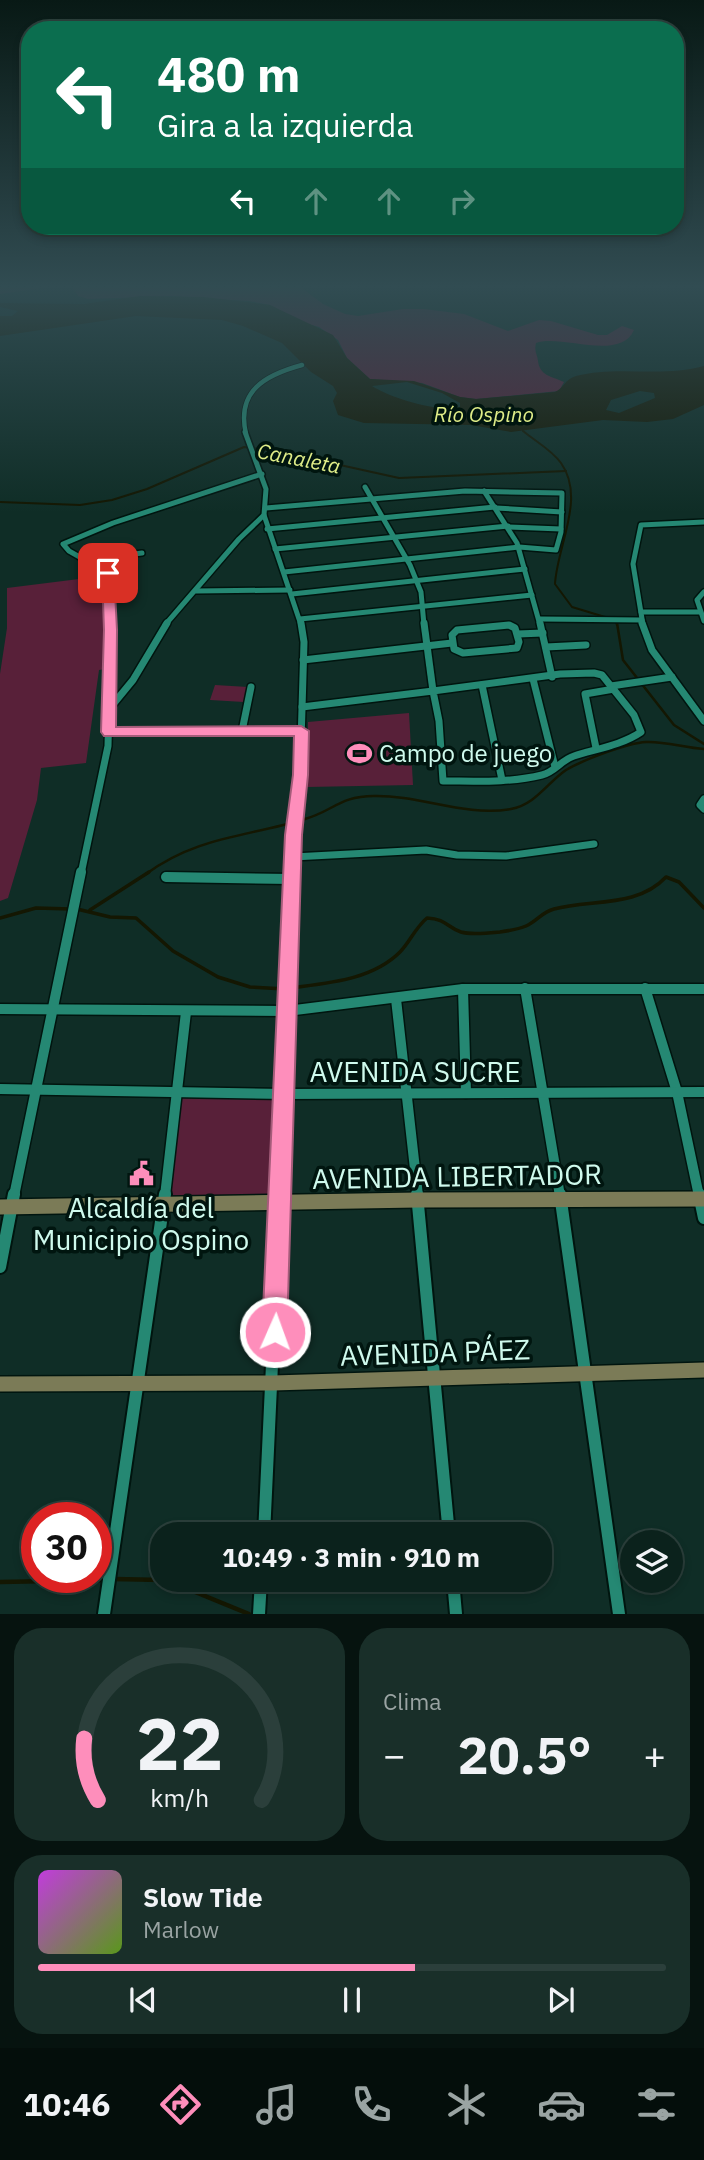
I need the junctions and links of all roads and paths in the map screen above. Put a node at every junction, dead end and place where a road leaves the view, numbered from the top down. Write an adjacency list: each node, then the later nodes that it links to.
1 (302, 365): 2 (street)
2 (262, 474): 7 (street); 21 (street)
3 (365, 487): 5 (street)
4 (484, 491): 5 (street); 6 (street); 8 (street)
5 (373, 499): 7 (street); 9 (street)
6 (495, 508): 8 (street); 9 (street); 11 (street)
7 (265, 512): 12 (street); 23 (street)
8 (562, 512): 13 (street)
9 (383, 517): 12 (street); 14 (street)
10 (704, 522): 29 (street)
11 (509, 527): 13 (street); 14 (street); 15 (street)
12 (267, 529): 16 (street)
13 (561, 529): 15 (street)
14 (393, 538): 16 (street); 18 (street)
15 (519, 547): 18 (street); 19 (street)
16 (275, 549): 20 (street)
17 (142, 553): 21 (street)
18 (406, 559): 20 (street); 22 (street)
19 (525, 569): 22 (street); 26 (street)
20 (284, 572): 24 (street)
21 (108, 573): 48 (street)
22 (417, 581): 24 (street); 27 (street)
23 (196, 591): 24 (street); 48 (street)
24 (291, 592): 30 (street)
25 (704, 592): 28 (street)
26 (532, 595): 27 (street); 31 (street)
27 (423, 606): 30 (street); 37 (street)
28 (701, 608): 29 (street); 32 (street)
29 (641, 616): 31 (street); 41 (street)
30 (300, 619): 39 (street)
31 (540, 619): 33 (street)
32 (704, 621)
33 (543, 633): 34 (street); 38 (street)
34 (517, 634): 35 (street); 35 (street)
35 (452, 643): 37 (street)
36 (586, 645): 38 (street)
37 (427, 646): 39 (street); 46 (street)
38 (546, 647): 40 (street)
39 (303, 660): 47 (street)
40 (552, 677): 42 (street); 45 (street)
41 (672, 677): 45 (street); 49 (street)
42 (533, 679): 43 (street); 54 (street)
43 (481, 685): 46 (street); 55 (street)
44 (251, 687): 52 (street)
45 (612, 688): 53 (street); 53 (street)
46 (434, 691): 47 (street); 55 (street)
47 (302, 706): 50 (street)
48 (110, 708): 51 (street)
49 (704, 721)
50 (301, 731): 52 (street); 59 (street)
51 (109, 732): 52 (street); 68 (street)
52 (242, 732)
53 (596, 748): 54 (street)
54 (555, 766): 55 (street)
55 (502, 780)
56 (704, 799): 57 (street)
57 (704, 809)
58 (594, 844): 59 (street)
59 (293, 857): 61 (street)
60 (166, 877): 61 (street)
61 (292, 879): 69 (street)
62 (525, 988): 63 (street); 64 (street); 73 (street)
63 (645, 988): 65 (street); 74 (street)
64 (463, 989): 66 (street); 78 (street)
65 (704, 989)
66 (396, 999): 69 (street); 77 (street)
67 (0, 1009): 68 (street)
68 (51, 1010): 70 (street); 72 (street)
69 (287, 1011): 70 (street); 79 (street)
70 (186, 1012): 76 (street)
71 (0, 1089): 72 (street, AVENIDA SUCRE)
72 (34, 1090): 76 (street, AVENIDA SUCRE); 85 (street)
73 (544, 1092): 74 (street, AVENIDA SUCRE); 78 (street, AVENIDA SUCRE); 80 (street)
74 (677, 1092): 75 (street, AVENIDA SUCRE); 81 (street)
75 (704, 1092)
76 (177, 1093): 79 (street, AVENIDA SUCRE); 83 (street)
77 (408, 1093): 78 (street, AVENIDA SUCRE); 79 (street, AVENIDA SUCRE); 82 (street)
78 (466, 1093)
79 (285, 1094): 84 (street)
80 (560, 1199): 81 (main road, AVENIDA LIBERTADOR); 82 (main road, AVENIDA LIBERTADOR); 89 (street)
81 (702, 1199): 86 (street)
82 (418, 1200): 84 (main road, AVENIDA LIBERTADOR); 90 (street)
83 (164, 1203): 84 (main road, AVENIDA LIBERTADOR); 85 (main road, AVENIDA LIBERTADOR); 91 (street)
84 (279, 1203): 92 (street)
85 (5, 1207): 87 (street)
86 (704, 1218)
87 (0, 1266)
88 (704, 1370): 89 (main road, AVENIDA PÁEZ)
89 (587, 1373): 90 (main road, AVENIDA PÁEZ); 99 (street)
90 (435, 1379): 92 (main road, AVENIDA PÁEZ); 95 (street)
91 (139, 1382): 92 (main road, AVENIDA PÁEZ); 93 (main road, AVENIDA PÁEZ); 97 (street)
92 (273, 1383): 94 (street)
93 (0, 1384)
94 (265, 1522)
95 (448, 1522)
96 (454, 1592): 98 (street)
97 (104, 1614)
98 (457, 1614)
99 (619, 1614)

